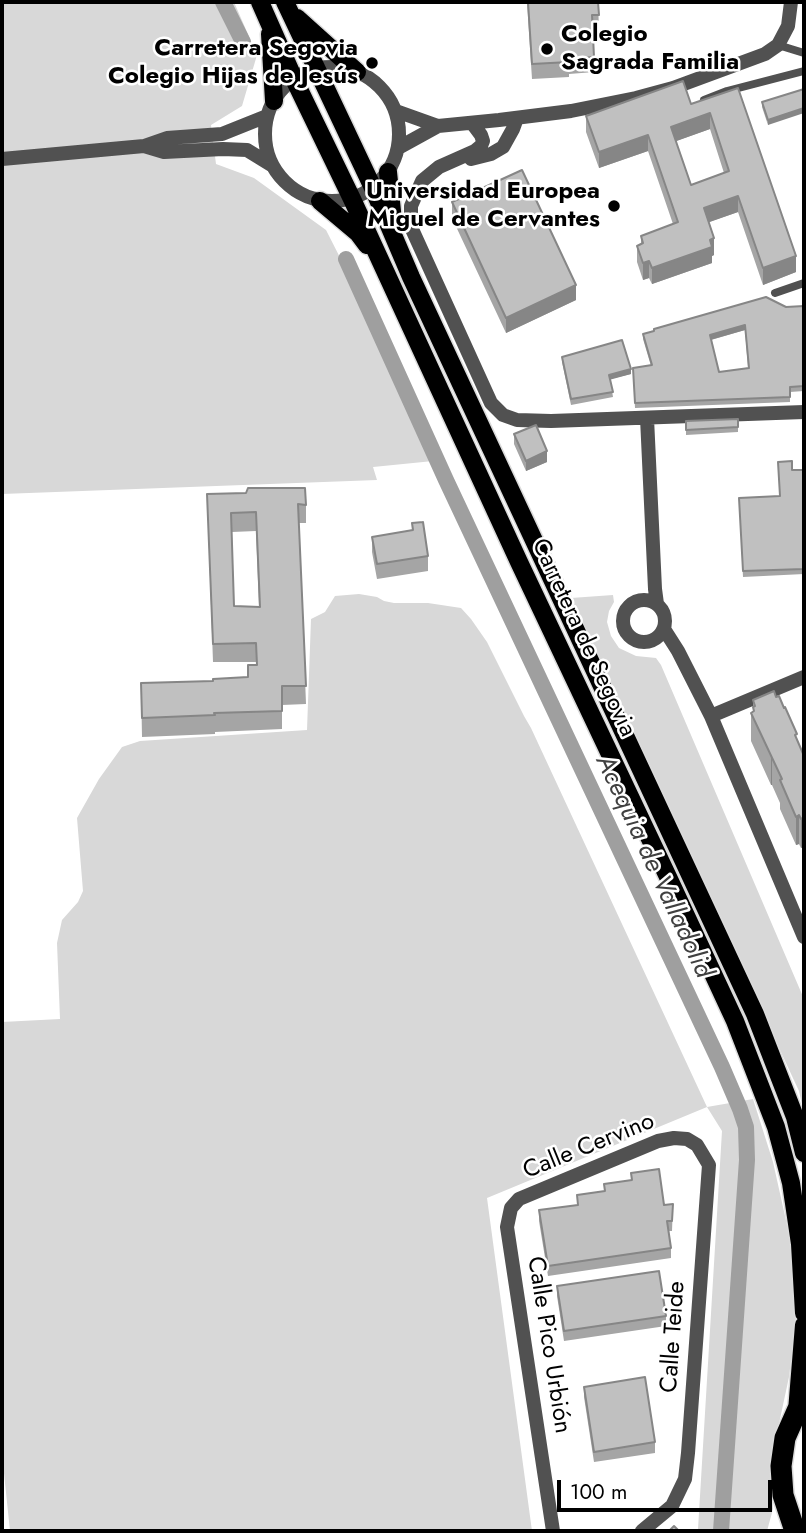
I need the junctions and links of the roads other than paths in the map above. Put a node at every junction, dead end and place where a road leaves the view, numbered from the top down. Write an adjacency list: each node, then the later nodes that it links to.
1 (260, 2): 4 (main road, Carretera de Segovia)
2 (791, 2): 5 (street)
3 (286, 5): 7 (main road, Carretera de Segovia); 9 (main road)
4 (268, 20): 10 (main road, Carretera de Segovia); 12 (main road)
5 (778, 45): 6 (lane); 14 (street)
6 (804, 53)
7 (317, 69): 9 (street); 10 (street); 25 (main road, Carretera de Segovia)
8 (804, 71): 11 (lane)
9 (357, 72): 13 (street)
10 (294, 79): 12 (street); 26 (main road, Carretera de Segovia)
11 (699, 103)
12 (271, 108): 18 (street); 22 (street)
13 (396, 111): 17 (street); 19 (street)
14 (517, 118): 15 (street); 20 (street)
15 (492, 121): 16 (street); 20 (street)
16 (472, 123): 17 (street); 23 (street)
17 (438, 126): 19 (street)
18 (144, 146): 21 (street); 22 (street)
19 (398, 148): 24 (street)
20 (483, 155): 23 (street)
21 (2, 159)
22 (273, 166): 27 (street)
23 (439, 167): 33 (street)
24 (388, 172): 25 (street); 28 (main road)
25 (373, 188): 26 (street); 28 (main road, Carretera de Segovia)
26 (352, 199): 27 (street); 29 (main road, Carretera de Segovia)
27 (320, 201): 29 (main road)
28 (394, 238): 40 (main road, Carretera de Segovia)
29 (382, 264): 42 (main road, Carretera de Segovia)
30 (804, 283): 31 (lane)
31 (775, 293)
32 (804, 412): 33 (street)
33 (647, 418): 34 (street)
34 (654, 598): 35 (street); 35 (street)
35 (659, 634): 37 (street)
36 (804, 678): 37 (street)
37 (710, 716): 38 (street)
38 (804, 937)
39 (687, 1139): 41 (street, Calle Cervino); 47 (street, Calle Teide)
40 (804, 1153)
41 (511, 1208): 46 (street, Calle Pico Urbión)
42 (804, 1313)
43 (804, 1325): 44 (main road)
44 (801, 1406): 45 (highway)
45 (796, 1528)
46 (553, 1531)
47 (642, 1531)

